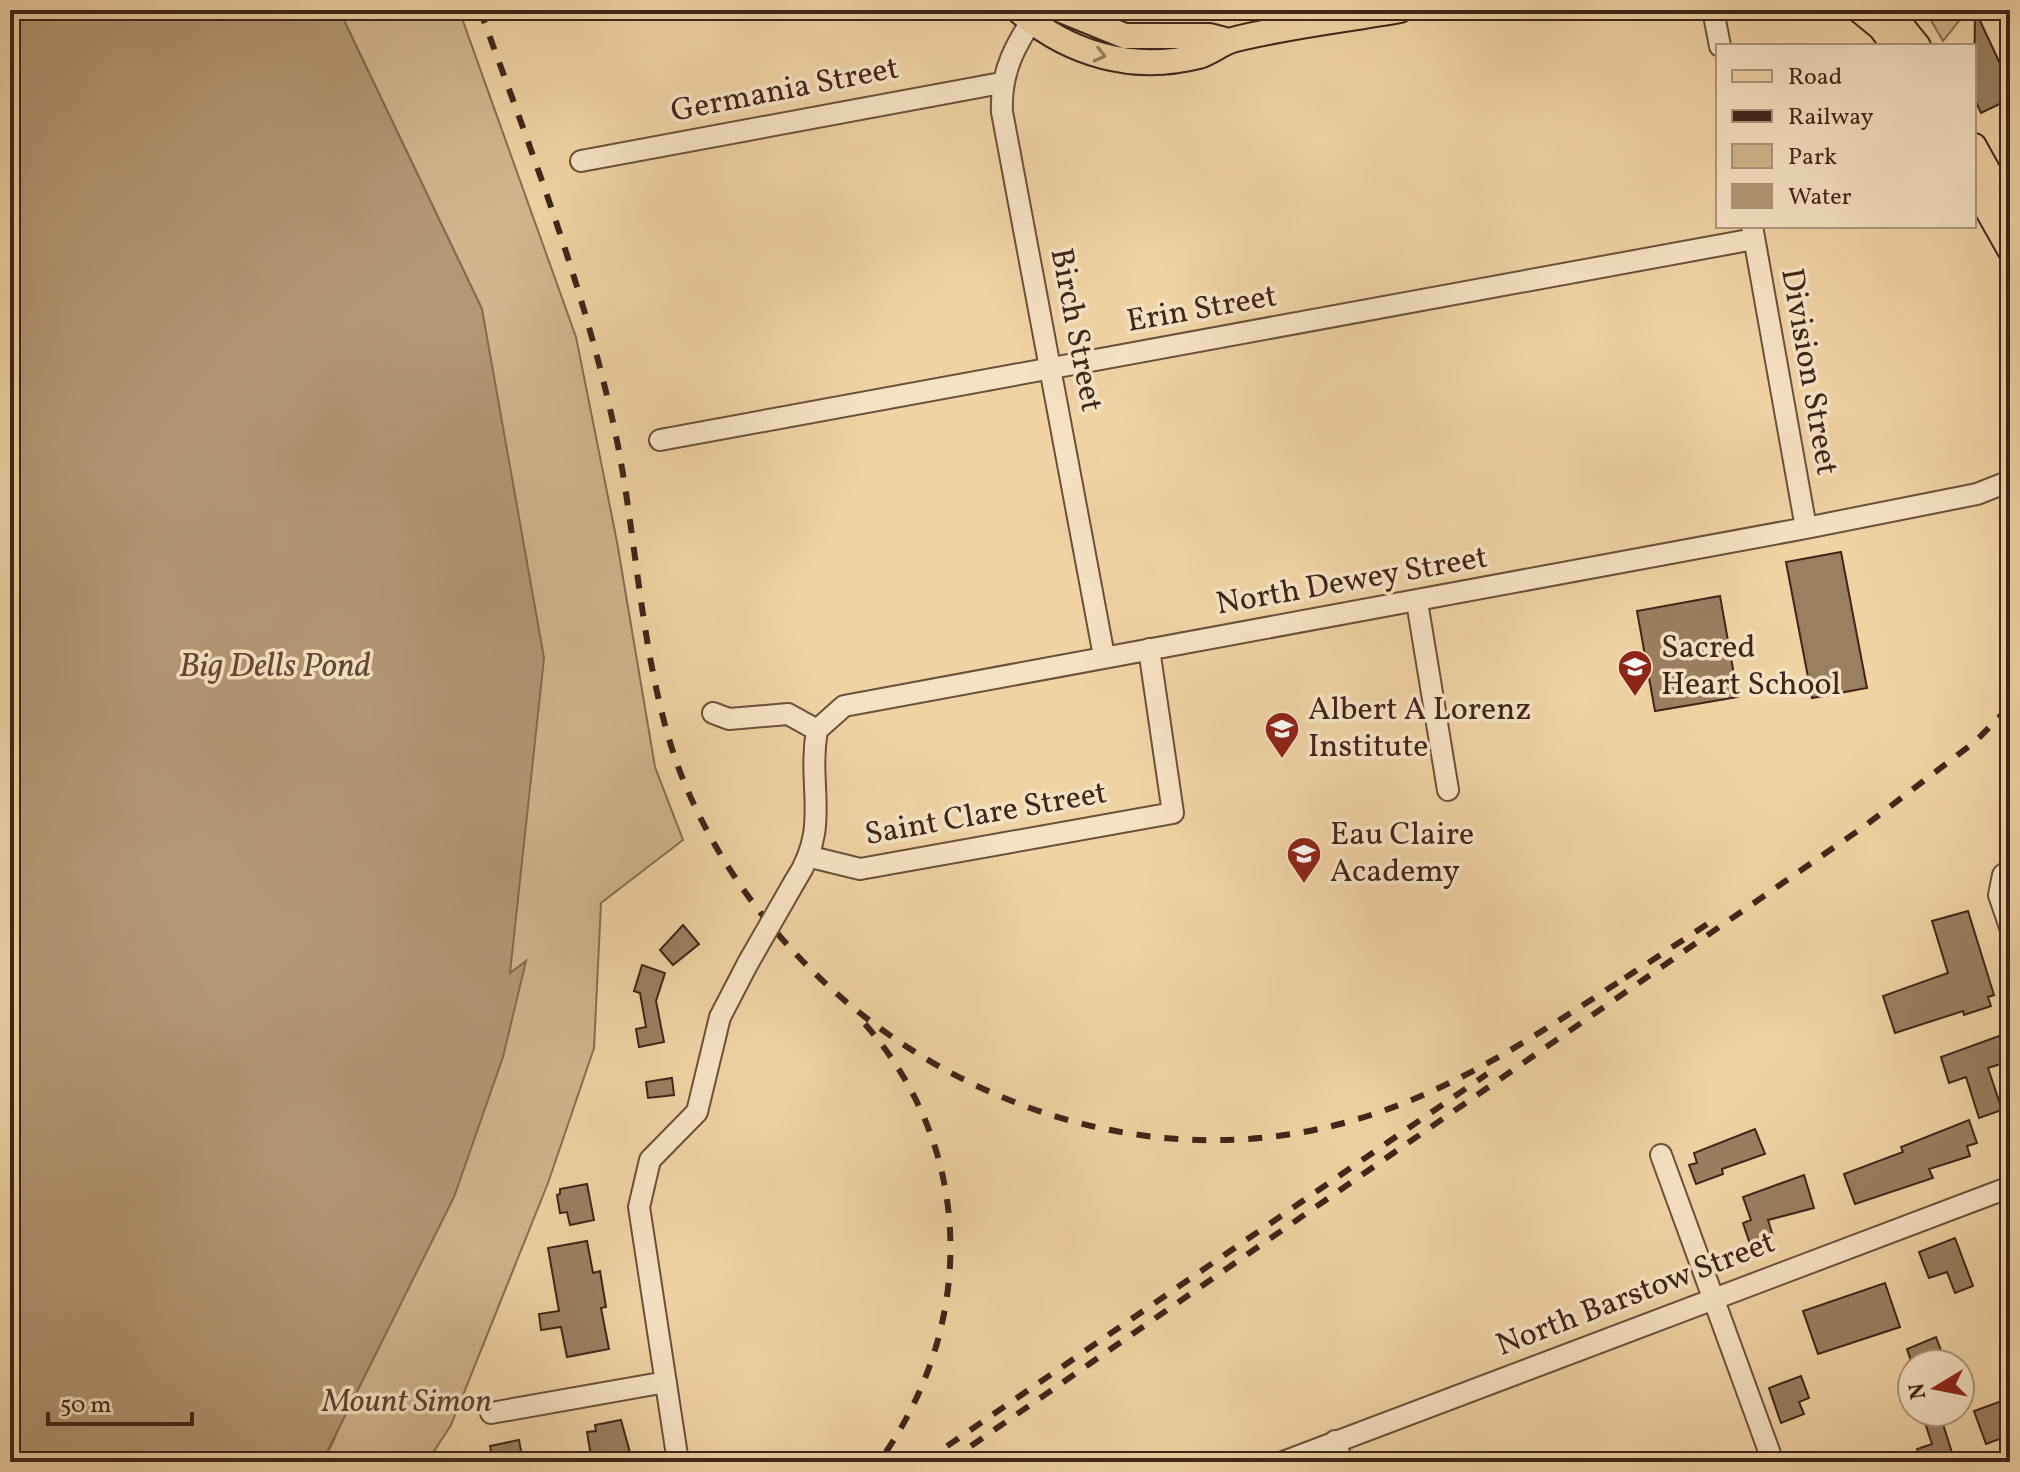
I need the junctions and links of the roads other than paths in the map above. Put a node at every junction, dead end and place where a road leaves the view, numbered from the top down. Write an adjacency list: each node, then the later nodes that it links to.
1 (1061, 10): 7 (main road)
2 (1400, 10): 7 (main road)
3 (1713, 10): 8 (street)
4 (1859, 10): 9 (main road)
5 (1891, 11): 10 (main road)
6 (1029, 14): 7 (main road, one-way to 7); 11 (street, Birch Street)
7 (1229, 41)
8 (1720, 44)
9 (1893, 44)
10 (1916, 44)
11 (1001, 83): 13 (street, Germania Street); 18 (street, Birch Street)
12 (1976, 150): 15 (main road)
13 (581, 161)
14 (1976, 190): 17 (main road)
15 (2010, 211)
16 (1753, 232): 18 (street, Erin Street); 21 (street, Division Street)
17 (2010, 250)
18 (1050, 369): 19 (street, Erin Street); 24 (street, Birch Street)
19 (660, 440)
20 (2010, 481): 21 (street, North Dewey Street)
21 (1806, 528): 22 (street, North Dewey Street)
22 (1417, 602): 23 (street, North Dewey Street); 27 (street)
23 (1149, 649): 24 (street, North Dewey Street); 28 (street, Saint Clare Street)
24 (1104, 656): 26 (street, North Dewey Street)
25 (713, 713): 26 (street)
26 (817, 730): 28 (street)
27 (1448, 790)
28 (811, 857): 34 (street, bridge)
29 (2006, 872): 30 (street)
30 (2010, 927)
31 (1661, 1155): 33 (street)
32 (2010, 1187): 33 (street, North Barstow Street)
33 (1713, 1298): 36 (street, North Barstow Street); 40 (street)
34 (666, 1382): 35 (street); 37 (street)
35 (491, 1413)
36 (1335, 1441): 38 (street, North Barstow Street); 39 (street)
37 (678, 1462)
38 (1283, 1462)
39 (1342, 1462)
40 (1773, 1462)

